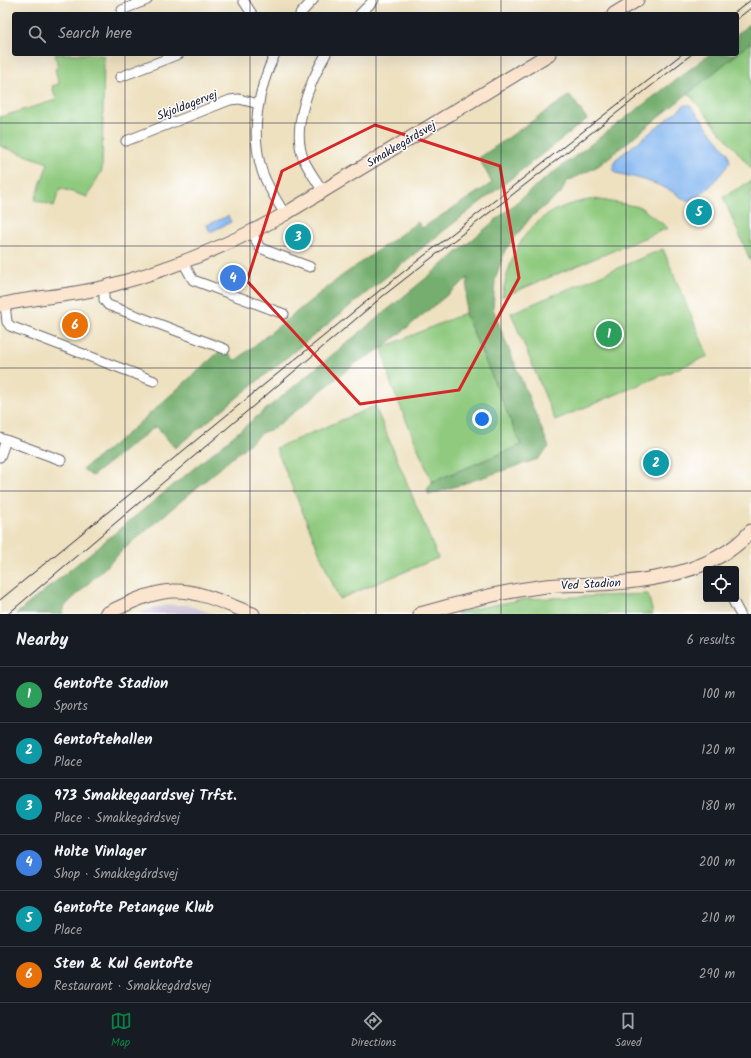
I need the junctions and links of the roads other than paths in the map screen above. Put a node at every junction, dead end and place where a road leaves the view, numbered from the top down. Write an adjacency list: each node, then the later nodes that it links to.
1 (147, 0): 6 (street)
2 (243, 0): 7 (street)
3 (313, 0): 8 (street)
4 (374, 0): 9 (street)
5 (638, 0): 10 (street)
6 (122, 10)
7 (251, 12)
8 (302, 12)
9 (362, 12)
10 (617, 12)
11 (174, 56): 15 (street)
12 (274, 56): 16 (street)
13 (325, 56): 18 (street)
14 (546, 56): 18 (street, Smakkegårdsvej)
15 (120, 77)
16 (259, 104): 17 (street, Skjoldagervej); 19 (street)
17 (126, 142)
18 (323, 192): 19 (street, Smakkegårdsvej)
19 (284, 214): 20 (street, Smakkegårdsvej)
20 (252, 233): 21 (street, Smakkegårdsvej); 22 (street)
21 (184, 264): 23 (street, Smakkegårdsvej); 25 (street)
22 (310, 267)
23 (104, 288): 24 (street, Smakkegårdsvej); 26 (street)
24 (2, 302): 27 (street, Smakkegårdsvej)
25 (284, 314)
26 (225, 349)
27 (154, 380)
28 (3, 439): 29 (street); 30 (street)
29 (0, 457)
30 (61, 460)
31 (751, 532): 32 (street, Ved Stadion)
32 (715, 565): 36 (street, Ved Stadion)
33 (734, 602): 37 (street)
34 (106, 614): 35 (street)
35 (253, 614)
36 (420, 614)
37 (740, 614)

